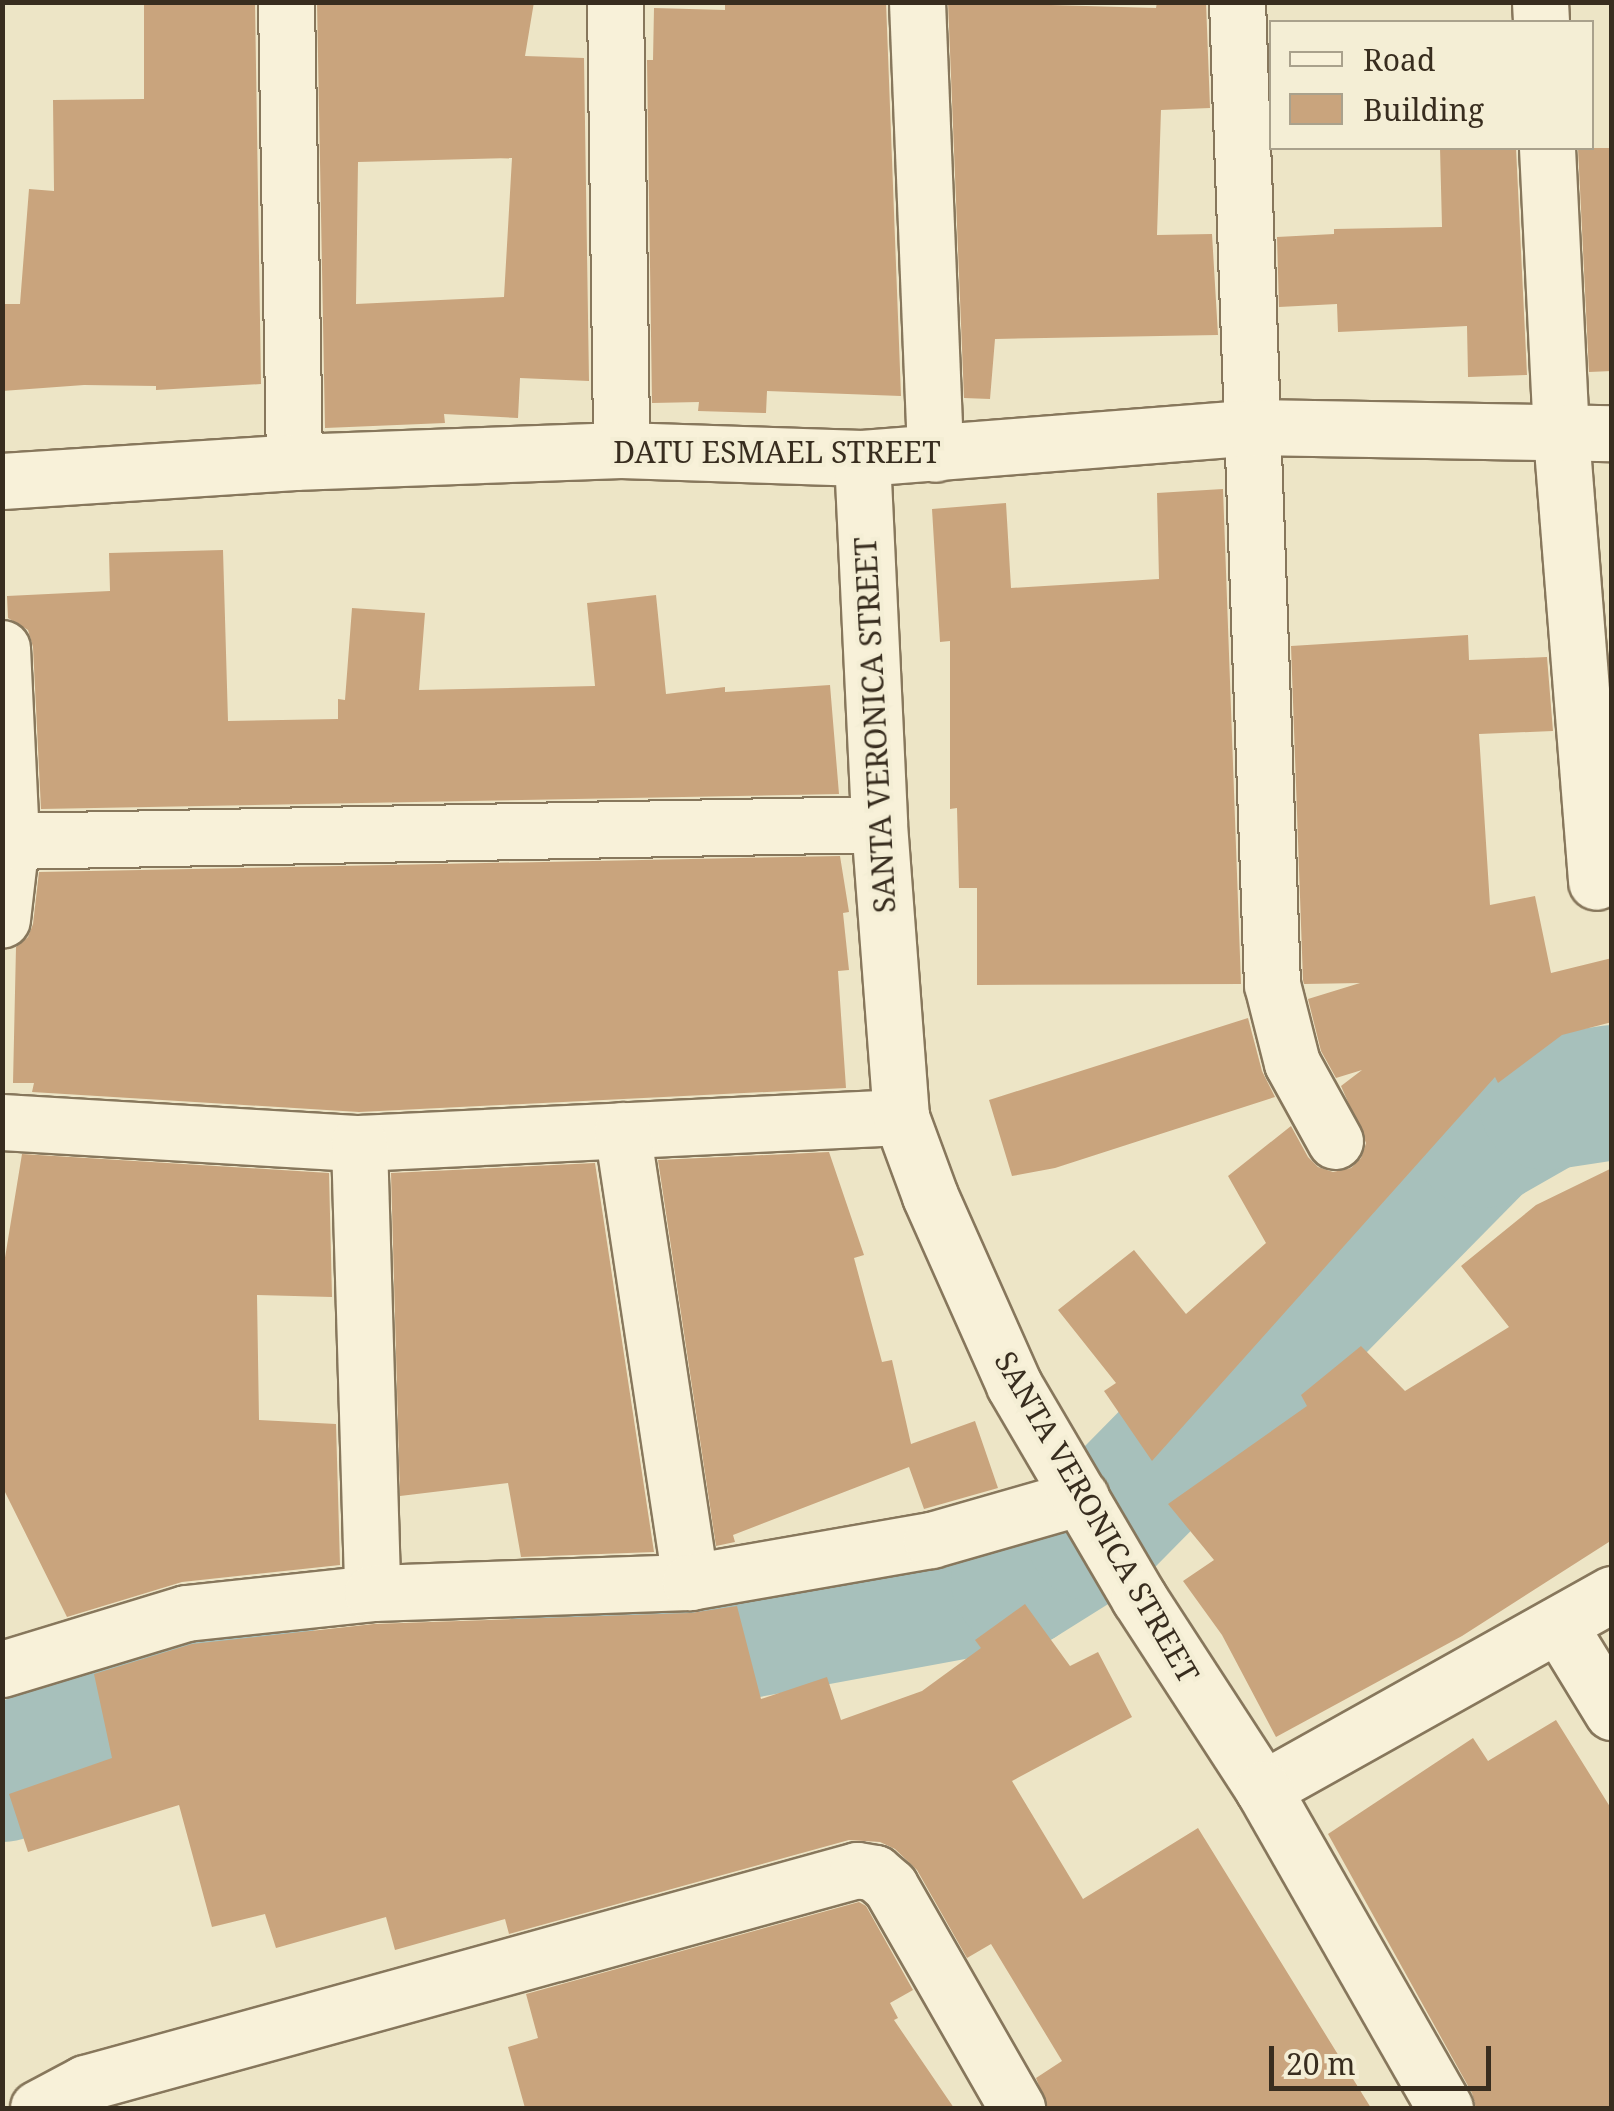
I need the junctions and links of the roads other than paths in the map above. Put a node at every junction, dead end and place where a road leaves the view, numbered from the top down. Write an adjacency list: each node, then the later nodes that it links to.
1 (286, 2): 11 (street)
2 (615, 2): 8 (street)
3 (916, 2): 9 (street)
4 (1237, 2): 6 (street)
5 (1547, 150): 7 (street)
6 (1252, 427): 7 (street, DATU ESMAEL STREET); 9 (street, DATU ESMAEL STREET); 21 (street)
7 (1586, 434): 16 (street)
8 (622, 450): 10 (street, DATU ESMAEL STREET); 11 (street, DATU ESMAEL STREET)
9 (935, 454): 10 (street, DATU ESMAEL STREET)
10 (862, 458): 14 (street, SANTA VERONICA STREET)
11 (294, 462): 12 (street, DATU ESMAEL STREET)
12 (2, 481)
13 (2, 648): 15 (street)
14 (878, 824): 15 (street); 18 (street, SANTA VERONICA STREET)
15 (12, 841): 17 (street)
16 (1596, 882)
17 (2, 919)
18 (901, 1117): 20 (street); 23 (street, SANTA VERONICA STREET)
19 (2, 1122): 22 (street)
20 (622, 1130): 22 (street); 24 (street)
21 (1335, 1141)
22 (359, 1143): 25 (street)
23 (1085, 1506): 24 (street); 30 (street, SANTA VERONICA STREET)
24 (690, 1582): 25 (street)
25 (372, 1593): 28 (street)
26 (1612, 1594): 27 (street)
27 (1560, 1627): 29 (street); 30 (street)
28 (2, 1669)
29 (1612, 1712)
30 (1263, 1789): 34 (street, SANTA VERONICA STREET)
31 (90, 2096): 32 (street); 33 (street)
32 (38, 2108)
33 (1017, 2108)
34 (1444, 2108)

